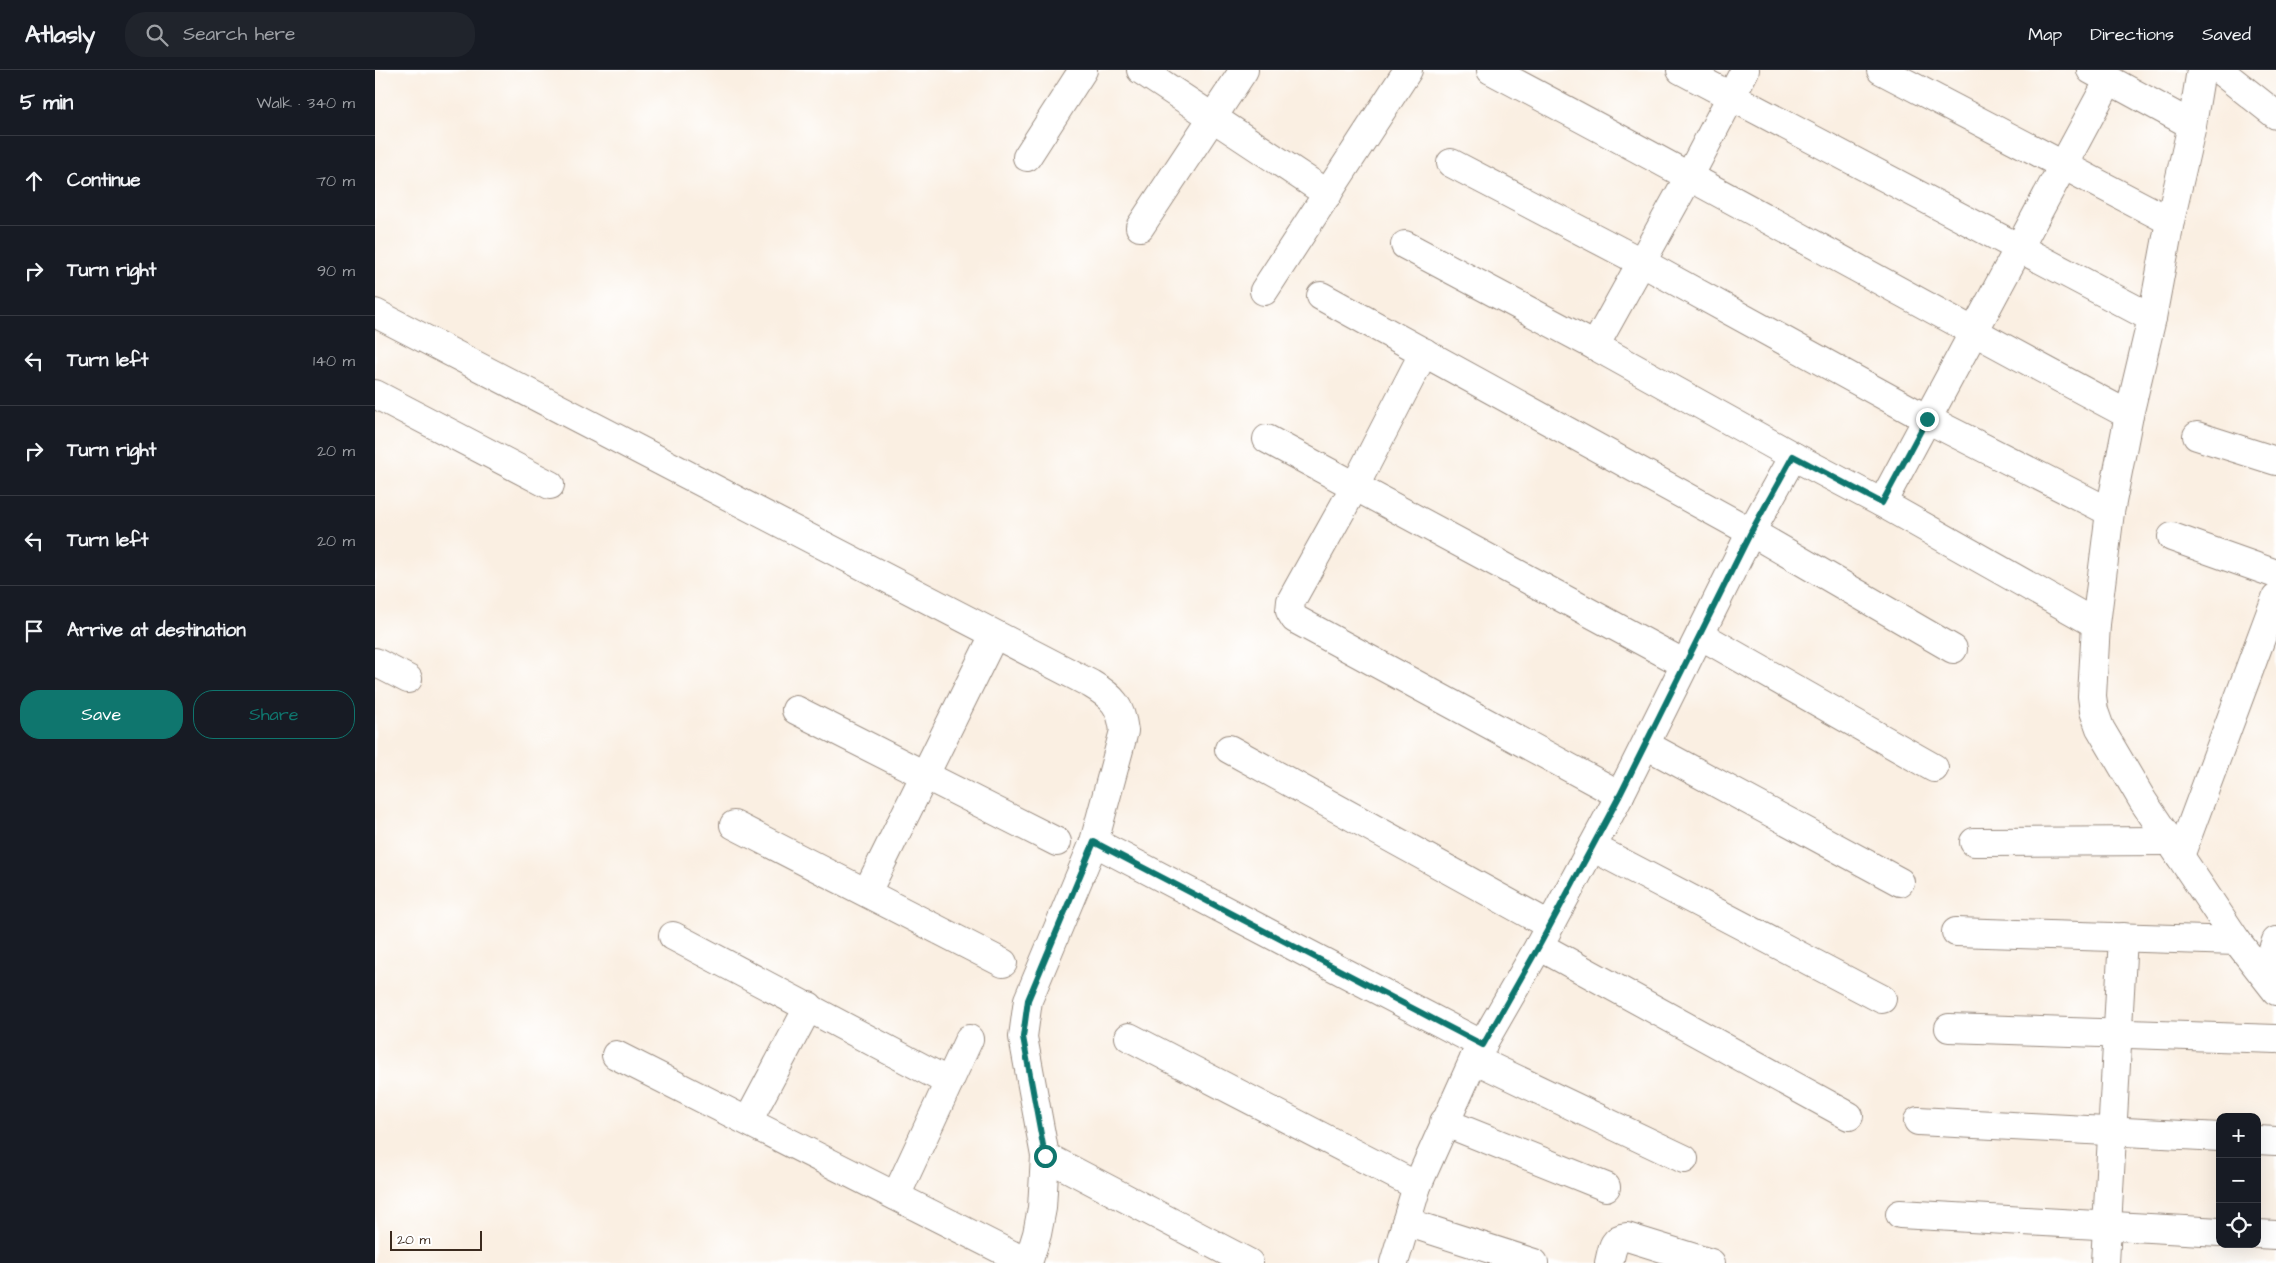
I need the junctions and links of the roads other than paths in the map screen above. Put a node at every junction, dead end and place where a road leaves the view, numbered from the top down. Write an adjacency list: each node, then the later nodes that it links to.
1 (1083, 70): 15 (street)
2 (1141, 70): 13 (street)
3 (1244, 70): 13 (street)
4 (1408, 70): 19 (street)
5 (1491, 70): 18 (street)
6 (1681, 70): 11 (street)
7 (1745, 70): 11 (street)
8 (1881, 70): 17 (street)
9 (2215, 72): 12 (street); 14 (street)
10 (2100, 75): 14 (street); 17 (street)
11 (1731, 96): 18 (street); 23 (street)
12 (2276, 115)
13 (1212, 117): 19 (street); 21 (street)
14 (2192, 125): 20 (street)
15 (1027, 157)
16 (1451, 163): 24 (street)
17 (2063, 165): 20 (street); 23 (street)
18 (1690, 175): 24 (street); 29 (street)
19 (1328, 194): 25 (street)
20 (2170, 221): 28 (street)
21 (1140, 227)
22 (1405, 245): 30 (street)
23 (2018, 248): 28 (street); 29 (street)
24 (1641, 262): 30 (street); 34 (street)
25 (1264, 291)
26 (1321, 296): 31 (street)
27 (375, 314): 48 (street)
28 (2152, 318): 33 (street)
29 (1973, 332): 33 (street); 34 (street)
30 (1595, 346): 37 (street)
31 (1424, 352): 40 (street); 43 (street)
32 (375, 394): 39 (street)
33 (2129, 415): 42 (street)
34 (1927, 419): 41 (street); 42 (street)
35 (2197, 436): 38 (street)
36 (1267, 439): 40 (street)
37 (1793, 456): 41 (street); 43 (street)
38 (2276, 461)
39 (550, 485)
40 (1355, 486): 52 (street); 59 (street)
41 (1882, 503): 47 (street)
42 (2110, 512): 47 (street)
43 (1751, 532): 49 (street); 50 (street)
44 (2172, 537): 45 (street)
45 (2276, 574)
46 (2276, 598): 65 (street)
47 (2095, 624): 65 (street)
48 (994, 635): 58 (street); 62 (street)
49 (1700, 635): 52 (street); 57 (street)
50 (1953, 649)
51 (375, 662): 53 (street)
52 (1685, 664): 55 (street)
53 (408, 679)
54 (797, 710): 58 (street)
55 (1646, 744): 59 (street); 66 (street)
56 (1229, 749): 69 (street)
57 (1934, 768)
58 (925, 774): 61 (street); 67 (street)
59 (1620, 795): 64 (street)
60 (734, 825): 67 (street)
61 (1057, 842)
62 (1094, 842): 83 (street); 94 (street)
63 (1974, 842): 65 (street)
64 (1592, 847): 69 (street); 76 (street)
65 (2175, 849): 72 (street)
66 (1900, 882)
67 (867, 892): 74 (street)
68 (1956, 932): 71 (street)
69 (1544, 935): 83 (street); 86 (street)
70 (673, 936): 77 (street)
71 (2123, 937): 72 (street); 79 (street)
72 (2237, 941): 75 (street)
73 (2276, 941): 75 (street)
74 (1003, 963)
75 (2270, 983)
76 (1882, 999)
77 (809, 1006): 85 (street); 87 (street)
78 (1949, 1028): 79 (street)
79 (2118, 1034): 82 (street); 90 (street)
80 (1129, 1037): 96 (street)
81 (969, 1039): 85 (street)
82 (2276, 1040)
83 (1478, 1052): 89 (street); 95 (street)
84 (616, 1055): 87 (street)
85 (949, 1082): 98 (street)
86 (1849, 1116)
87 (748, 1121): 98 (street)
88 (1918, 1121): 90 (street)
89 (1444, 1122): 96 (street); 97 (street)
90 (2112, 1132): 91 (street); 101 (street)
91 (2216, 1138)
92 (2261, 1140): 93 (street)
93 (2276, 1140)
94 (1045, 1156): 105 (street); 106 (street)
95 (1684, 1159)
96 (1417, 1186): 100 (street)
97 (1606, 1187)
98 (896, 1196): 105 (street)
99 (1900, 1214): 101 (street)
100 (1406, 1222): 107 (street); 108 (street)
101 (2107, 1226): 102 (street); 111 (street)
102 (2216, 1232)
103 (2261, 1234): 104 (street)
104 (2276, 1235)
105 (1028, 1263)
106 (1249, 1263)
107 (1394, 1263)
108 (1534, 1263)
109 (1609, 1263): 110 (street)
110 (1711, 1263)
111 (2105, 1263)

